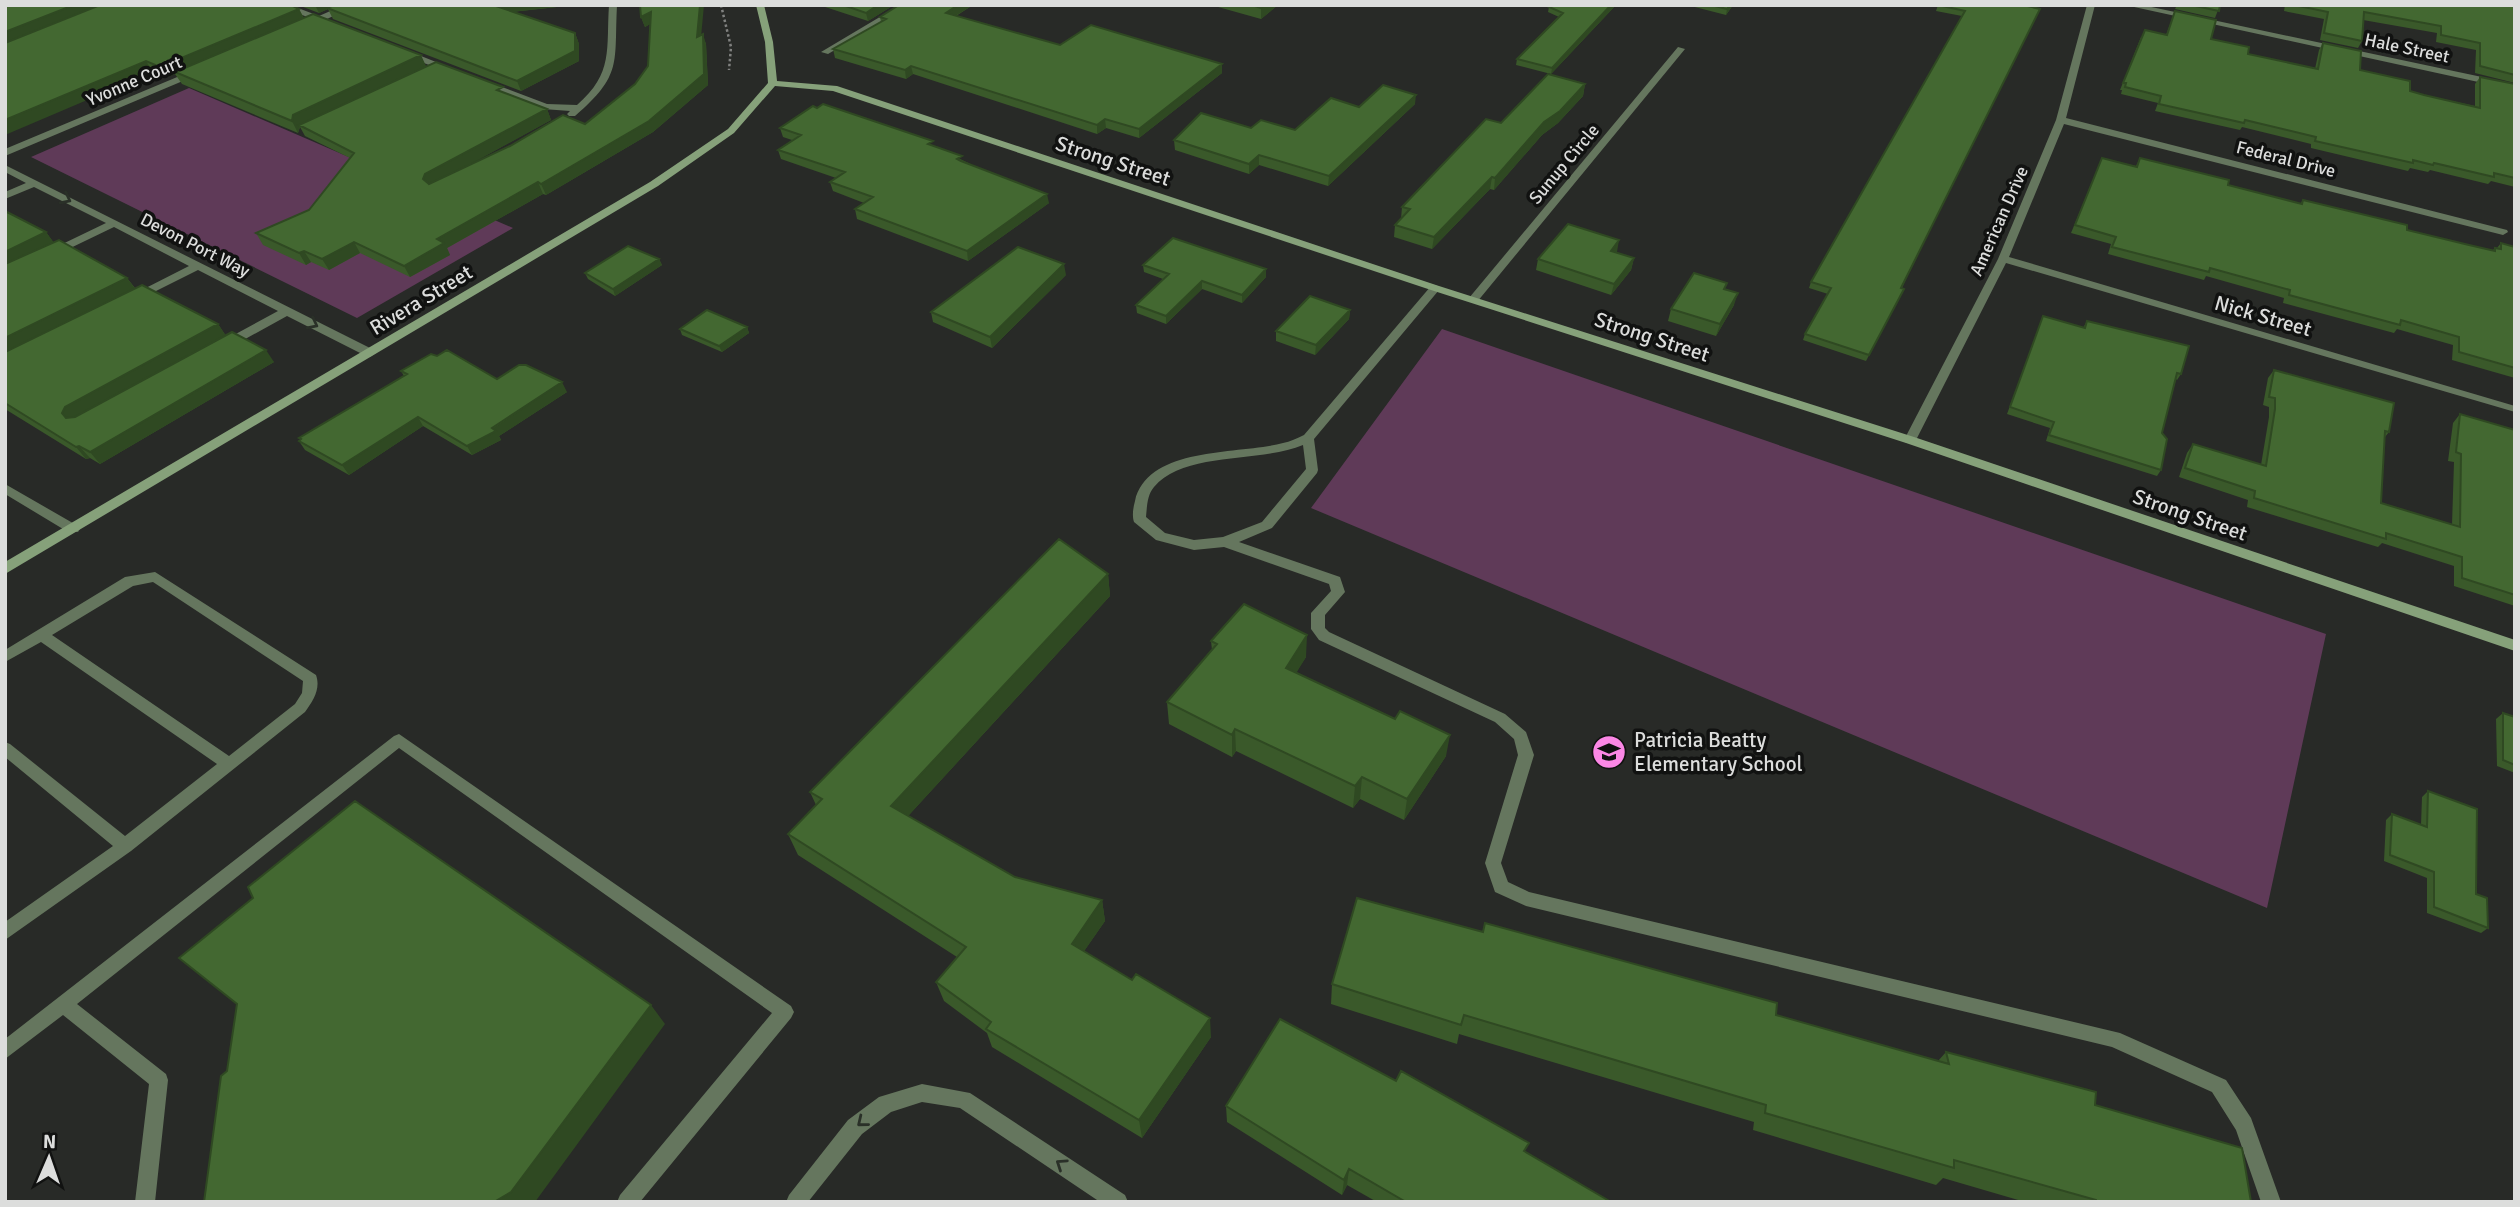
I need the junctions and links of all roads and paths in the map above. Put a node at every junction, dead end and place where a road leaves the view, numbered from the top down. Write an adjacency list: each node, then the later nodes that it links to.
1 (282, 5): 9 (street)
2 (352, 5): 9 (street)
3 (613, 5): 23 (street)
4 (721, 5): 17 (path)
5 (760, 5): 21 (street)
6 (907, 5): 14 (street)
7 (2091, 5): 24 (street, American Drive)
8 (2129, 5): 22 (street, Hale Street)
9 (319, 19): 10 (street); 11 (street)
10 (331, 24)
11 (294, 30)
12 (392, 48): 15 (street)
13 (1681, 49): 36 (street, Sunup Circle)
14 (825, 52)
15 (441, 66): 18 (street); 19 (street)
16 (206, 68): 26 (street, Yvonne Court)
17 (729, 70)
18 (429, 72)
19 (464, 75)
20 (476, 80): 23 (street)
21 (773, 83): 35 (street, Strong Street); 40 (street, Rivera Street)
22 (2515, 87)
23 (579, 108): 25 (street)
24 (2062, 120): 31 (street, Federal Drive); 33 (street, American Drive)
25 (561, 122)
26 (5, 153)
27 (5, 168): 28 (street, Devon Port Way)
28 (33, 183): 29 (street); 30 (street, Devon Port Way, one-way to 30)
29 (5, 195)
30 (114, 223): 32 (street); 34 (street, Devon Port Way)
31 (2503, 232)
32 (41, 258)
33 (2003, 259): 41 (street, Nick Street); 43 (street, American Drive)
34 (198, 266): 37 (street); 38 (street, Devon Port Way)
35 (1435, 288): 36 (street, Strong Street); 42 (street)
36 (1473, 300): 43 (street, Strong Street)
37 (125, 302)
38 (287, 311): 39 (street); 40 (street, Devon Port Way, one-way to 40)
39 (214, 351)
40 (370, 353): 45 (street, Rivera Street)
41 (2512, 409)
42 (1308, 438): 46 (street); 46 (street)
43 (1910, 440): 49 (street, Strong Street)
44 (5, 488): 45 (street)
45 (73, 528): 47 (street, Rivera Street)
46 (1225, 542): 61 (street)
47 (5, 569)
48 (41, 635): 50 (street); 52 (street); 52 (street)
49 (2515, 646)
50 (5, 657)
51 (5, 748): 53 (street)
52 (229, 764): 53 (street)
53 (125, 846): 54 (street)
54 (5, 932)
55 (63, 1004): 56 (street); 57 (street); 58 (street)
56 (5, 1050)
57 (145, 1202)
58 (627, 1202)
59 (796, 1202): 60 (street, one-way to 59)
60 (1118, 1202)
61 (2271, 1202)

